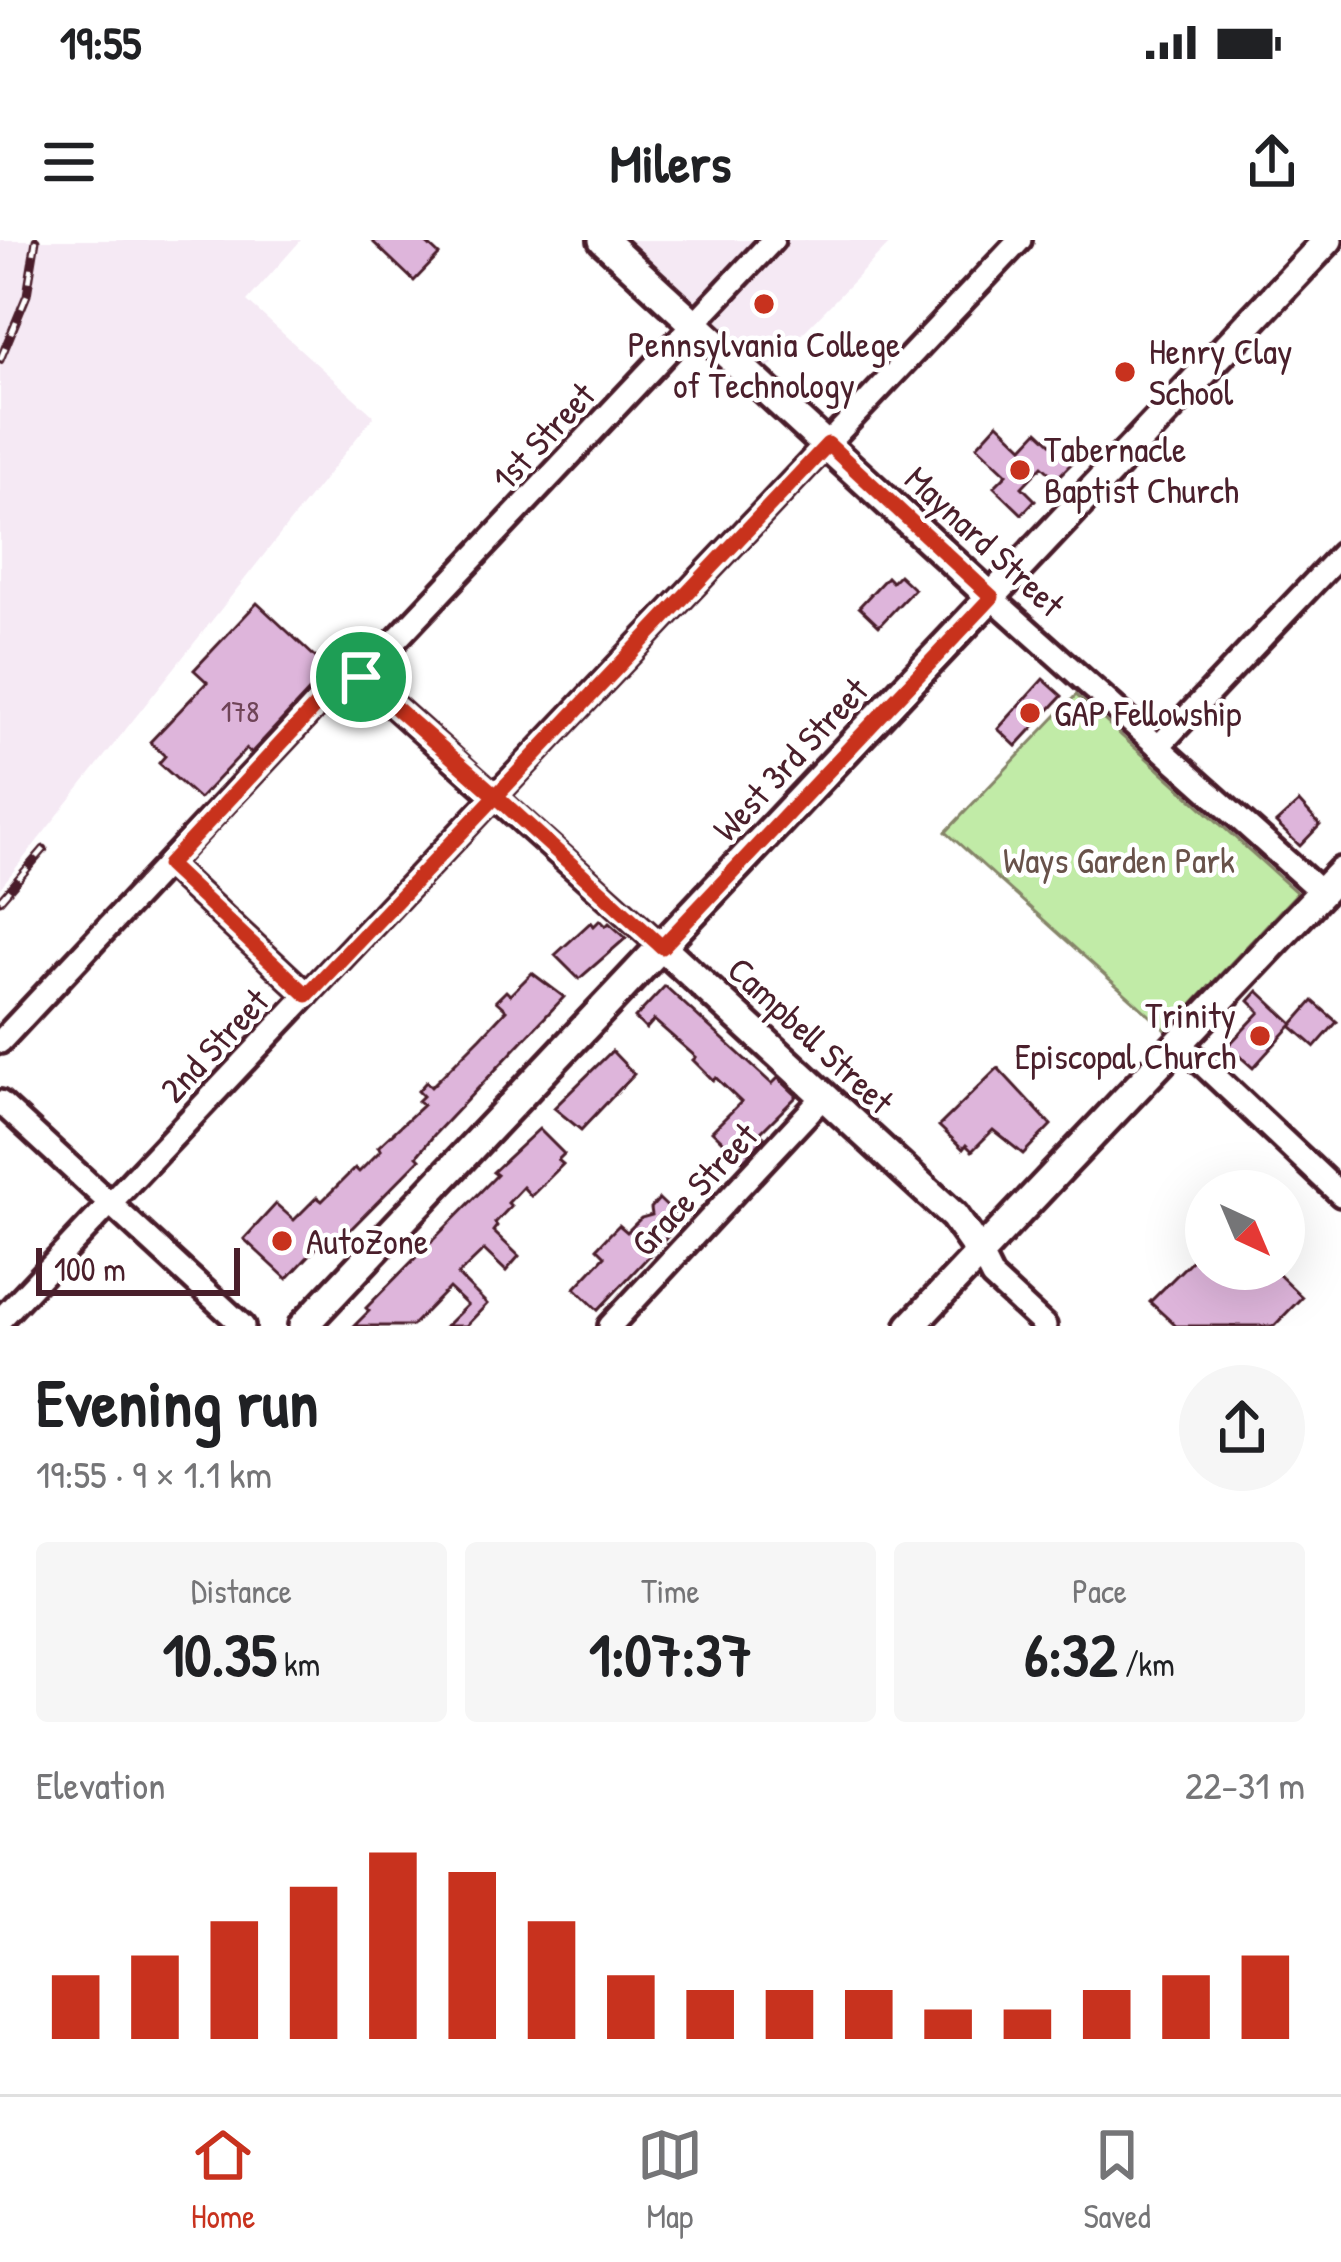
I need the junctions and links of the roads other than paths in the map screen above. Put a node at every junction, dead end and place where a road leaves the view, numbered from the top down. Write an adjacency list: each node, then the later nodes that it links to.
1 (603, 240): 5 (main road, Maynard Street)
2 (773, 240): 5 (street, 1st Street)
3 (1020, 240): 6 (street, 2nd Street)
4 (1328, 240): 8 (main road, West 3rd Street)
5 (695, 323): 6 (main road, Maynard Street); 9 (street, 1st Street)
6 (828, 444): 8 (main road, Maynard Street); 11 (street, 2nd Street)
7 (1341, 554): 10 (street)
8 (992, 597): 10 (street, Maynard Street); 14 (main road, West 3rd Street)
9 (356, 672): 11 (street, Campbell Street); 12 (street, 1st Street)
10 (1158, 747): 13 (street, Maynard Street)
11 (496, 796): 14 (street, Campbell Street); 15 (street, 2nd Street)
12 (168, 865): 15 (street); 16 (street, 1st Street)
13 (1331, 882): 17 (main road)
14 (662, 947): 18 (main road, Campbell Street); 25 (main road, West 3rd Street)
15 (307, 995): 21 (street, 2nd Street)
16 (0, 1042)
17 (1179, 1042): 20 (street); 22 (main road)
18 (824, 1095): 22 (main road, Campbell Street); 26 (street, Grace Street)
19 (0, 1102): 21 (street)
20 (1341, 1195)
21 (110, 1203): 23 (street, 2nd Street); 24 (street)
22 (980, 1253): 27 (main road); 28 (street, Campbell Street)
23 (0, 1320)
24 (243, 1326)
25 (302, 1326)
26 (610, 1326)
27 (911, 1326)
28 (1045, 1326)

